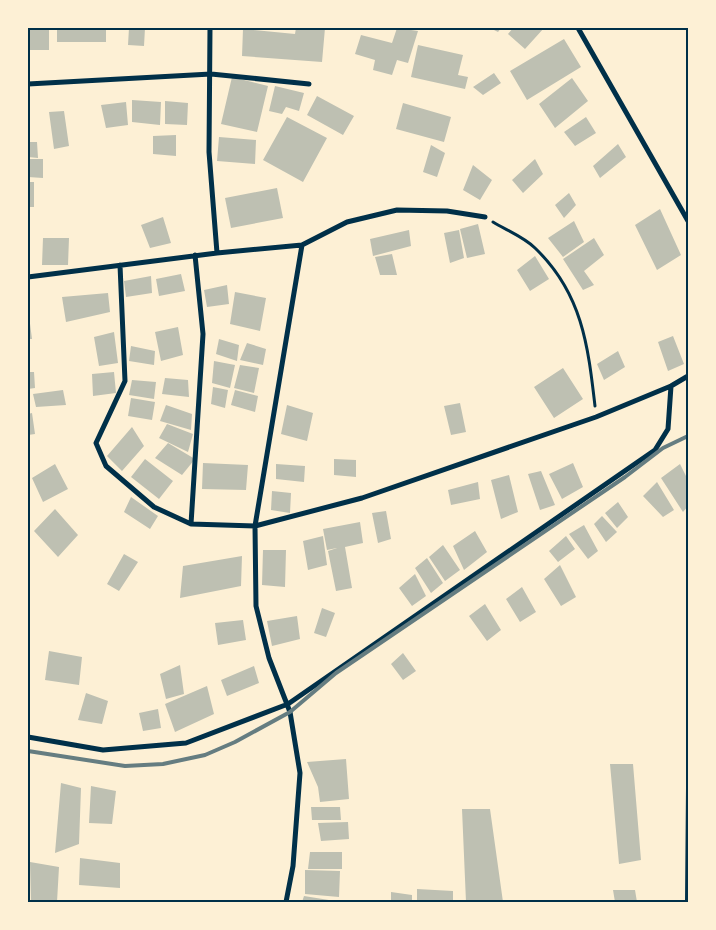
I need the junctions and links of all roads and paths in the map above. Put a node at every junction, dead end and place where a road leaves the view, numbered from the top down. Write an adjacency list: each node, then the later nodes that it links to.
1 (210, 28): 3 (street)
2 (578, 28): 7 (street)
3 (211, 74): 4 (street); 5 (street); 9 (street)
4 (28, 84)
5 (309, 84)
6 (485, 217): 8 (street); 15 (path)
7 (688, 221)
8 (302, 244): 9 (street); 17 (street)
9 (217, 253): 10 (street)
10 (195, 255): 11 (street); 16 (street)
11 (120, 265): 12 (street); 16 (street)
12 (28, 277)
13 (688, 376): 14 (street)
14 (671, 386): 15 (street); 18 (street)
15 (596, 417): 17 (street)
16 (191, 524): 17 (street)
17 (255, 526): 18 (street)
18 (288, 704): 19 (street); 21 (street)
19 (28, 737)
20 (688, 788): 22 (lane)
21 (286, 902)
22 (686, 902)

